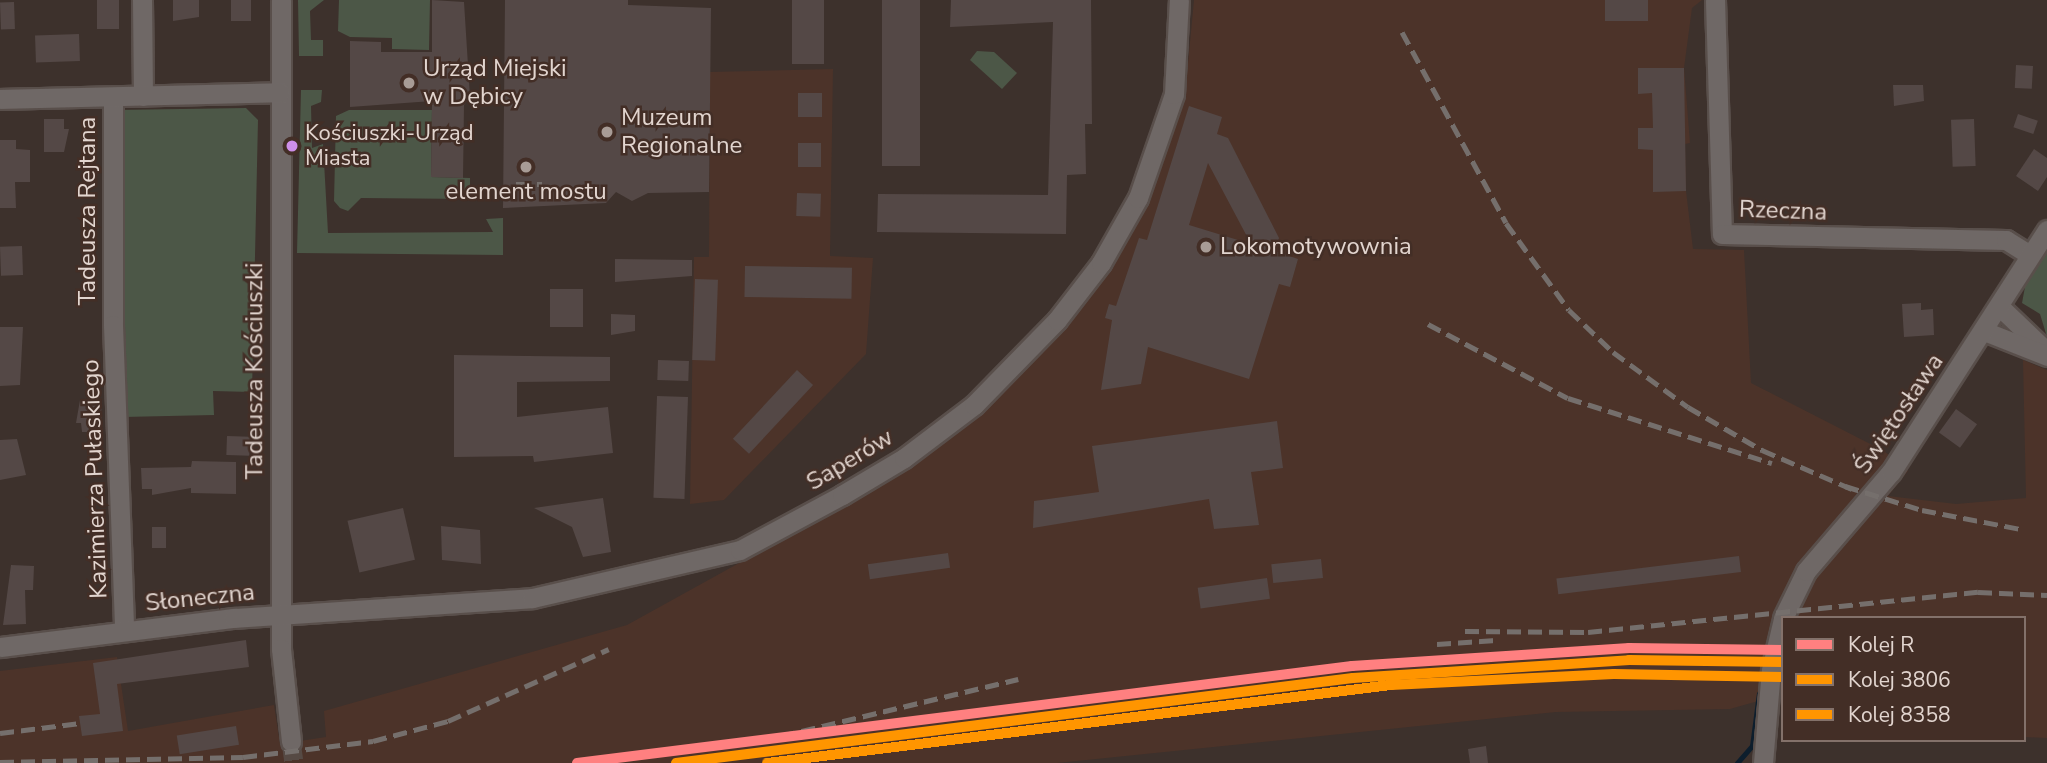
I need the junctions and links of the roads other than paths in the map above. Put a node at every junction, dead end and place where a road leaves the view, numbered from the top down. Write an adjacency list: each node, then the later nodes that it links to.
1 (142, 0): 6 (street)
2 (281, 0): 5 (street, Tadeusza Kościuszki)
3 (1180, 0): 15 (street, Saperów)
4 (1715, 0): 10 (street, Rzeczna)
5 (280, 92): 6 (street); 15 (street, Tadeusza Kościuszki)
6 (143, 96): 7 (street)
7 (113, 97): 8 (street); 12 (street, Tadeusza Rejtana)
8 (0, 99)
9 (2047, 230): 10 (street, Świętosława)
10 (2031, 255): 11 (street, Świętosława)
11 (1998, 306): 13 (street, Świętosława); 14 (street)
12 (113, 326): 18 (street, Kazimierza Pułaskiego)
13 (1984, 331): 14 (street); 16 (street, Świętosława)
14 (2047, 354)
15 (280, 614): 18 (street, Słoneczna); 20 (street, Tadeusza Kościuszki)
16 (1784, 616)
17 (1781, 627): 21 (street, Świętosława)
18 (124, 631): 19 (street, Słoneczna)
19 (0, 647)
20 (291, 741)
21 (1763, 763)

